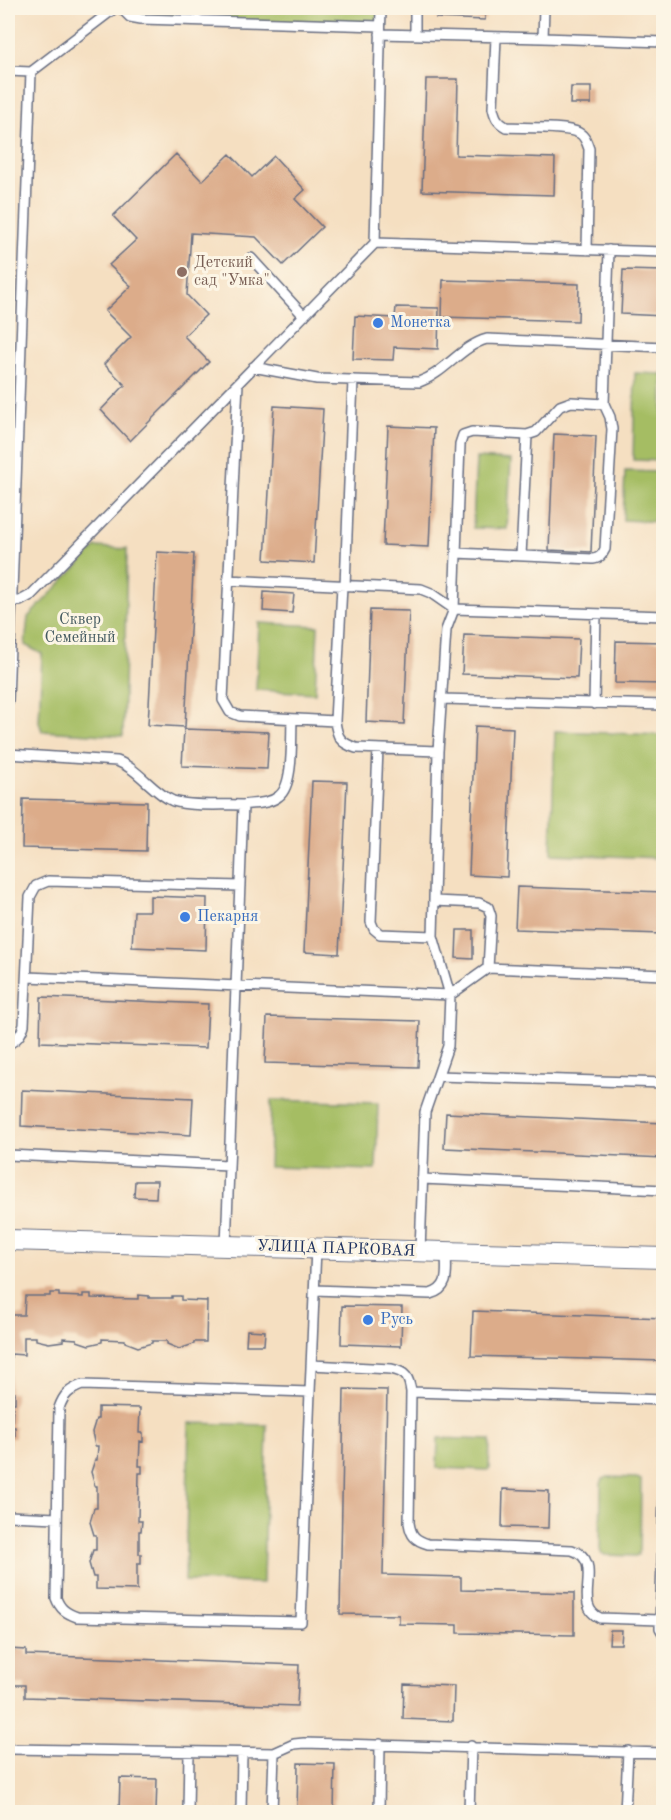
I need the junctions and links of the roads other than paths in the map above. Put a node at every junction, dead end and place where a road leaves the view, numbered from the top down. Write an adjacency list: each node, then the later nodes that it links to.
1 (115, 8): 12 (lane)
2 (121, 8): 6 (lane)
3 (381, 8): 6 (lane)
4 (415, 8): 7 (lane)
5 (544, 8): 9 (lane)
6 (380, 30): 7 (lane); 13 (lane)
7 (415, 34): 8 (lane)
8 (496, 37): 9 (lane); 14 (lane)
9 (543, 38): 10 (lane)
10 (663, 42)
11 (8, 70): 12 (lane)
12 (31, 72): 30 (lane)
13 (375, 243): 14 (lane); 18 (lane)
14 (587, 250): 15 (lane)
15 (609, 250): 16 (lane); 19 (lane)
16 (663, 252)
17 (250, 258): 18 (lane)
18 (304, 316): 21 (lane)
19 (606, 344): 20 (lane); 22 (lane); 24 (lane)
20 (663, 347)
21 (253, 368): 22 (lane); 23 (lane)
22 (353, 380): 29 (lane)
23 (238, 383): 28 (lane); 30 (lane)
24 (604, 404): 25 (lane); 27 (lane)
25 (527, 435): 26 (lane); 27 (lane)
26 (456, 553): 27 (lane); 31 (lane)
27 (521, 556)
28 (228, 580): 29 (lane); 38 (lane)
29 (343, 586): 31 (lane); 39 (lane)
30 (9, 601): 35 (lane)
31 (454, 609): 32 (lane); 34 (lane)
32 (596, 615): 33 (lane); 36 (lane)
33 (663, 616)
34 (442, 699): 36 (lane); 41 (lane)
35 (8, 700)
36 (594, 704): 37 (lane)
37 (663, 705)
38 (292, 720): 39 (lane); 43 (lane)
39 (335, 721): 40 (lane)
40 (378, 749): 41 (lane); 46 (lane)
41 (438, 751): 45 (lane)
42 (8, 754): 43 (lane)
43 (243, 805): 44 (lane)
44 (240, 886): 49 (lane); 50 (lane)
45 (434, 900): 46 (lane); 47 (lane)
46 (433, 936): 51 (lane)
47 (489, 968): 48 (lane); 51 (lane)
48 (663, 975)
49 (27, 977): 50 (lane); 52 (lane)
50 (236, 987): 51 (lane); 56 (lane)
51 (450, 995): 53 (lane)
52 (8, 1044)
53 (438, 1076): 54 (lane); 57 (lane)
54 (663, 1083)
55 (8, 1155): 56 (lane)
56 (229, 1165): 60 (lane)
57 (422, 1179): 58 (lane); 62 (lane)
58 (663, 1190)
59 (8, 1240): 60 (street, УЛИЦА ПАРКОВАЯ)
60 (226, 1246): 61 (street, УЛИЦА ПАРКОВАЯ)
61 (316, 1248): 62 (street, УЛИЦА ПАРКОВАЯ); 65 (lane)
62 (420, 1251): 63 (street, УЛИЦА ПАРКОВАЯ)
63 (446, 1252): 64 (street, УЛИЦА ПАРКОВАЯ); 65 (lane)
64 (663, 1258)
65 (314, 1290): 66 (lane)
66 (311, 1365): 67 (lane); 68 (lane)
67 (310, 1392): 72 (lane); 72 (lane)
68 (411, 1392): 69 (lane); 73 (lane)
69 (663, 1400)
70 (663, 1496): 73 (lane)
71 (8, 1516): 72 (lane)
72 (57, 1518)
73 (660, 1620): 74 (lane)
74 (663, 1635)
75 (380, 1744): 76 (lane); 82 (lane); 86 (lane)
76 (471, 1746): 78 (lane); 87 (lane)
77 (8, 1749): 79 (lane)
78 (628, 1751): 81 (lane); 88 (lane)
79 (189, 1752): 80 (lane); 83 (lane)
80 (242, 1753): 82 (lane); 84 (lane)
81 (663, 1753)
82 (274, 1754): 85 (lane)
83 (188, 1812)
84 (240, 1812)
85 (272, 1812)
86 (379, 1812)
87 (469, 1812)
88 (625, 1812)

